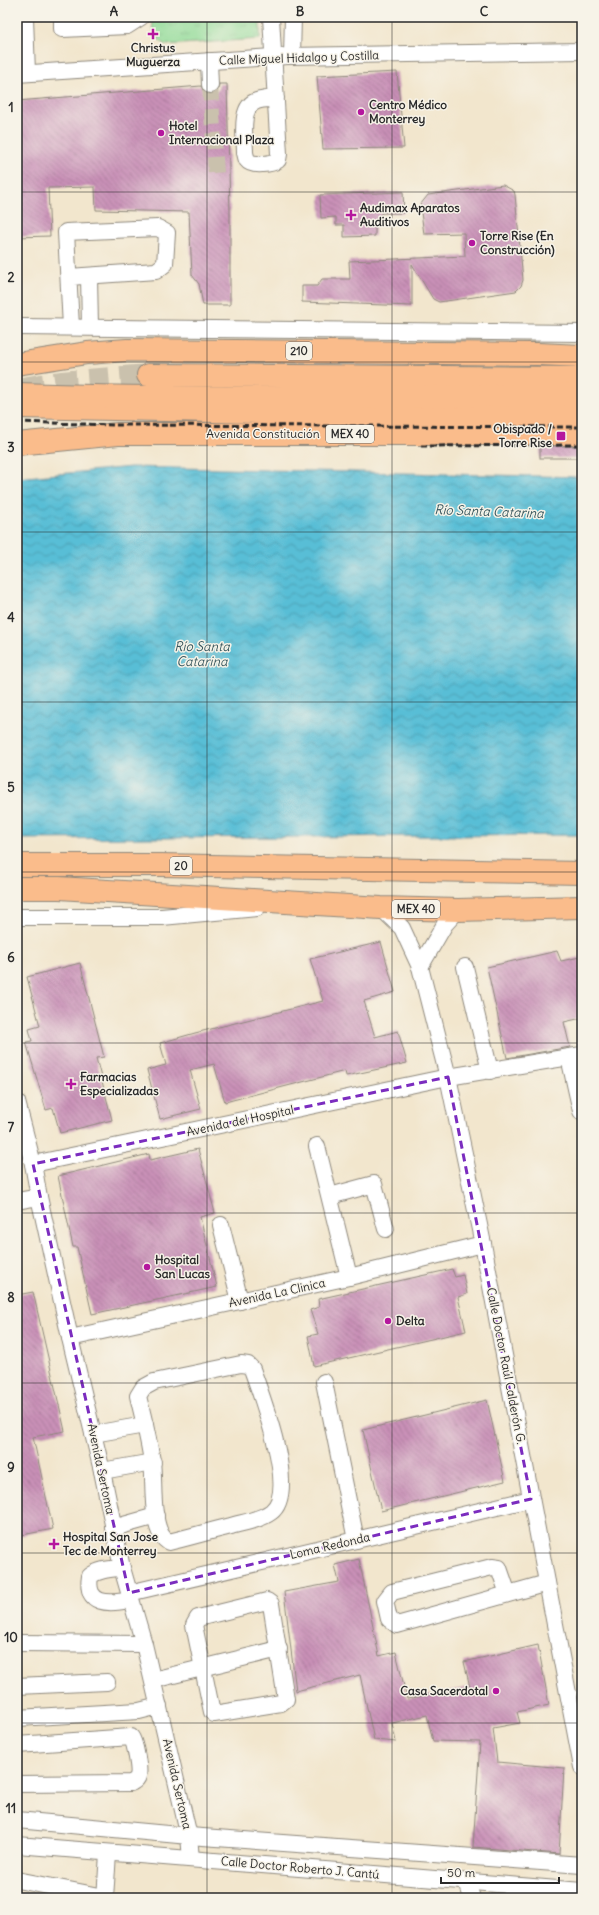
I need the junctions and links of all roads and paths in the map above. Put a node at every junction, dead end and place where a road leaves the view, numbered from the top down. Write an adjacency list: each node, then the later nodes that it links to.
1 (26, 17): 10 (street)
2 (62, 17): 3 (street)
3 (141, 17)
4 (271, 17): 8 (street)
5 (293, 17): 7 (street)
6 (582, 51): 7 (street, Calle Miguel Hidalgo y Costilla)
7 (292, 56): 8 (street, Calle Miguel Hidalgo y Costilla)
8 (275, 57): 9 (street, Calle Miguel Hidalgo y Costilla); 12 (street)
9 (209, 61): 10 (street, Calle Miguel Hidalgo y Costilla); 11 (street)
10 (22, 74)
11 (210, 85)
12 (276, 98)
13 (89, 276): 14 (street); 14 (street); 17 (street)
14 (69, 277): 16 (street)
15 (17, 327): 16 (street)
16 (71, 327): 17 (street)
17 (90, 327): 18 (street)
18 (582, 333)
19 (582, 356): 21 (highway, 210)
20 (17, 358): 21 (highway)
21 (38, 360): 22 (highway, 210)
22 (17, 364)
23 (148, 375): 24 (highway)
24 (582, 378)
25 (17, 394): 26 (highway)
26 (582, 394)
27 (17, 408): 28 (main road, Avenida Constitución)
28 (582, 413)
29 (582, 434): 30 (highway, Avenida Constitución / MEX 40)
30 (17, 444)
31 (17, 865): 32 (highway, 20)
32 (345, 868): 33 (highway); 35 (highway)
33 (582, 873)
34 (17, 888): 35 (highway)
35 (59, 888): 36 (highway)
36 (313, 903): 37 (highway, MEX 40); 40 (street)
37 (381, 908): 39 (highway, MEX 40); 41 (street, Calle Doctor Raúl Calderón G.)
38 (582, 908): 39 (highway, MEX 40)
39 (458, 910): 41 (street)
40 (17, 917)
41 (420, 967): 45 (street, Calle Doctor Raúl Calderón G.)
42 (465, 967): 44 (street)
43 (576, 1056): 44 (street, Avenida del Hospital); 47 (street)
44 (490, 1071): 45 (street, Avenida del Hospital)
45 (448, 1077): 49 (street, Avenida del Hospital); 55 (street, Calle Doctor Raúl Calderón G.)
46 (17, 1102): 49 (street, Avenida Sertoma)
47 (582, 1111)
48 (317, 1146): 50 (street)
49 (33, 1164): 51 (street, Avenida Sertoma)
50 (330, 1196): 54 (street); 56 (street)
51 (39, 1197): 52 (street); 58 (street, Avenida Sertoma)
52 (17, 1201)
53 (221, 1225): 57 (street)
54 (386, 1229)
55 (483, 1244): 56 (street, Avenida La Clinica); 64 (street, Calle Doctor Raúl Calderón G.)
56 (350, 1277): 57 (street, Avenida La Clinica)
57 (240, 1301): 58 (street, Avenida La Clinica)
58 (70, 1338): 61 (street, Avenida Sertoma)
59 (324, 1382): 67 (street)
60 (145, 1425): 61 (street); 62 (street); 65 (street)
61 (94, 1434): 63 (street, Avenida Sertoma)
62 (152, 1462): 63 (street); 65 (street)
63 (102, 1471): 66 (street, Avenida Sertoma)
64 (531, 1499): 67 (street, Loma Redonda); 69 (street, Calle Doctor Raúl Calderón G.)
65 (156, 1516): 66 (street)
66 (113, 1528): 68 (street, Avenida Sertoma)
67 (356, 1540): 71 (street, Loma Redonda)
68 (122, 1568): 71 (street, Avenida Sertoma); 71 (street)
69 (547, 1583): 70 (street); 82 (street, Calle Doctor Raúl Calderón G.)
70 (508, 1594): 70 (street)
71 (129, 1596): 73 (street, Avenida Sertoma)
72 (17, 1643): 73 (street)
73 (144, 1644): 76 (street, Avenida Sertoma)
74 (279, 1649): 75 (street); 75 (street); 75 (street)
75 (203, 1668): 76 (street)
76 (153, 1680): 79 (street, Avenida Sertoma)
77 (107, 1682): 78 (street)
78 (17, 1686)
79 (159, 1706): 80 (street); 85 (street, Avenida Sertoma)
80 (17, 1718)
81 (17, 1745): 83 (street)
82 (582, 1767)
83 (17, 1784)
84 (17, 1820): 85 (street, Calle Doctor Roberto J. Cantú)
85 (189, 1836): 88 (street, Avenida Sertoma); 89 (street, Calle Doctor Roberto J. Cantú)
86 (17, 1845): 87 (street, Calle Doctor Roberto J. Cantú)
87 (108, 1854): 88 (street, Calle Doctor Roberto J. Cantú); 94 (street)
88 (191, 1859): 91 (street, Calle Doctor Roberto J. Cantú)
89 (582, 1865)
90 (17, 1880): 94 (street)
91 (467, 1882): 93 (street, Calle Doctor Roberto J. Cantú); 95 (street)
92 (582, 1891): 93 (street, Calle Doctor Roberto J. Cantú)
93 (562, 1894)
94 (105, 1897)
95 (472, 1898)

